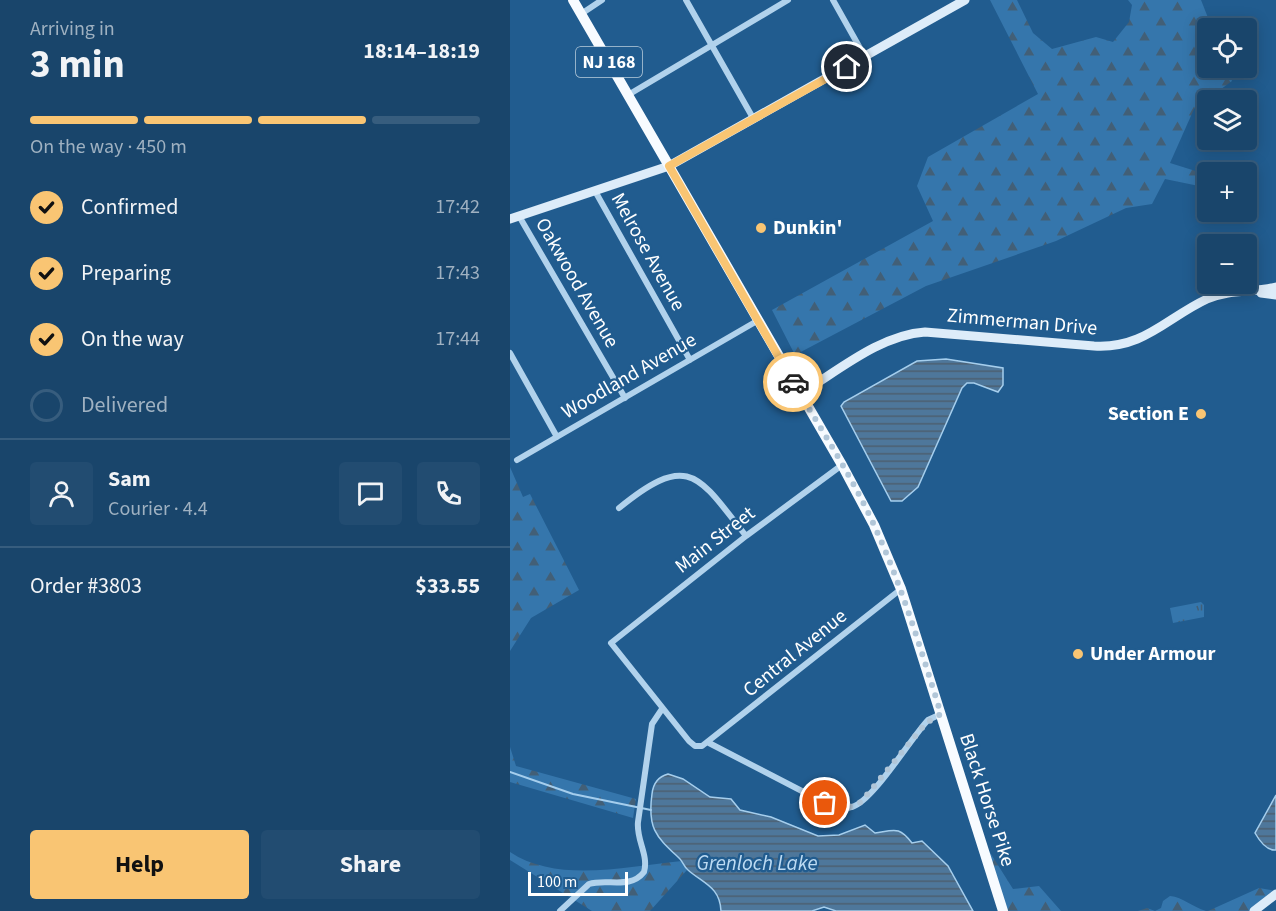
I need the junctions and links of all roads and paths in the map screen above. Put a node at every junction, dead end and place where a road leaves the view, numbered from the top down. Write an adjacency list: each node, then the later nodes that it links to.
1 (573, 0): 7 (main road, Black Horse Pike / NJ 168)
2 (602, 0): 7 (street)
3 (686, 0): 8 (street)
4 (788, 0): 8 (street)
5 (833, 0): 9 (street)
6 (965, 0): 9 (street)
7 (581, 14): 10 (main road, Black Horse Pike / NJ 168)
8 (711, 44): 10 (street); 11 (street)
9 (865, 57): 11 (street)
10 (628, 95): 12 (main road, Black Horse Pike / NJ 168)
11 (753, 118): 12 (street)
12 (669, 166): 13 (street); 20 (main road, Black Horse Pike / NJ 168)
13 (595, 191): 14 (street); 22 (street, Melrose Avenue)
14 (515, 217): 24 (street, Oakwood Avenue)
15 (1276, 287): 16 (street, Zimmerman Drive)
16 (1257, 290)
17 (1257, 293): 19 (street, Zimmerman Drive)
18 (1233, 294): 23 (street, Zimmerman Drive)
19 (1276, 295)
20 (757, 321): 22 (street, Woodland Avenue); 23 (main road, Black Horse Pike / NJ 168)
21 (510, 353): 25 (street)
22 (690, 360): 24 (street, Woodland Avenue)
23 (800, 394): 27 (main road, Black Horse Pike / NJ 168)
24 (625, 398): 25 (street, Woodland Avenue)
25 (557, 437): 26 (street, Woodland Avenue)
26 (517, 460)
27 (842, 465): 29 (street, Main Street); 30 (main road, Black Horse Pike / NJ 168)
28 (620, 508): 29 (street)
29 (746, 536): 31 (street, Main Street)
30 (901, 590): 32 (main road, Black Horse Pike / NJ 168); 33 (street, Central Avenue)
31 (662, 709): 33 (street); 35 (street)
32 (941, 714): 33 (street); 36 (main road, Black Horse Pike / NJ 168)
33 (709, 743)
34 (1276, 894): 37 (street)
35 (560, 911)
36 (1003, 911)
37 (1254, 911)

